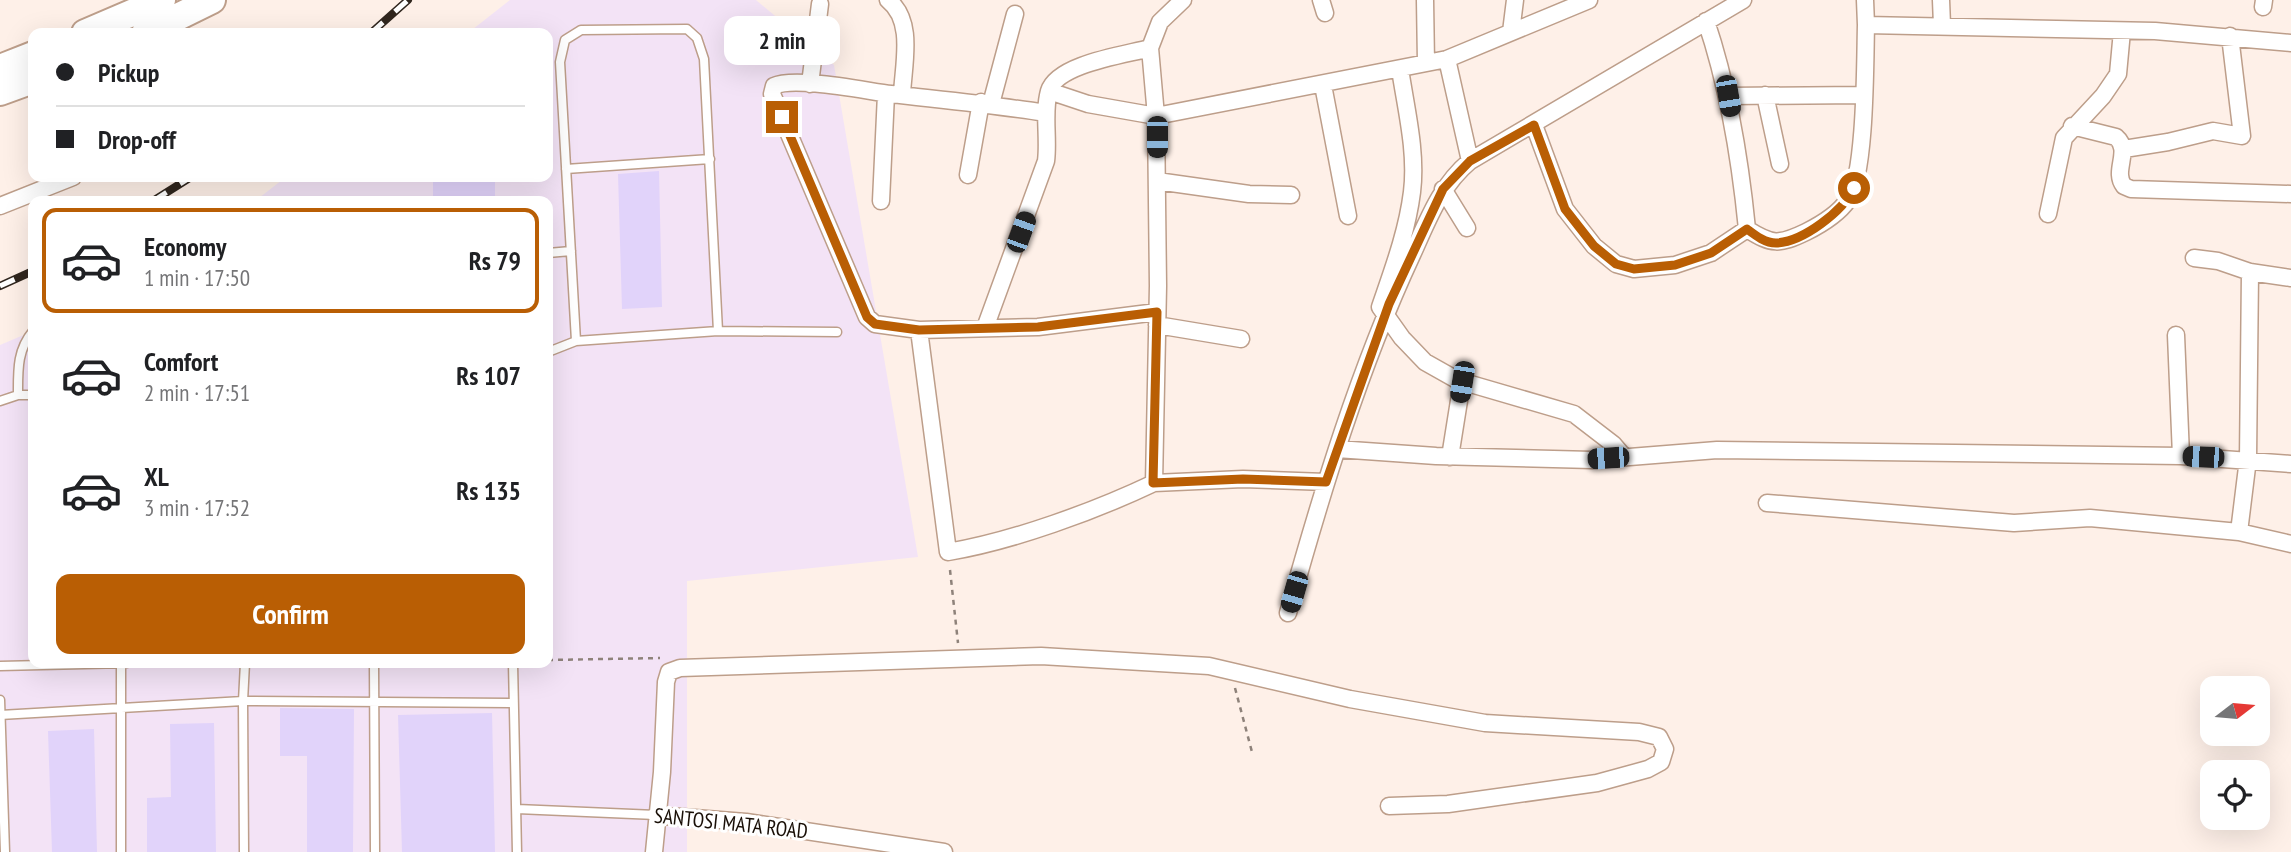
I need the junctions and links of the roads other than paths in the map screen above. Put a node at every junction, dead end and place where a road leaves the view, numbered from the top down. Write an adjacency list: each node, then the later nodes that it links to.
1 (162, 0): 16 (highway)
2 (212, 0): 17 (highway)
3 (888, 0): 33 (street)
4 (1183, 0): 22 (street)
5 (1425, 0): 25 (street)
6 (1515, 0): 19 (street)
7 (1590, 0): 19 (street)
8 (1743, 0): 13 (street)
9 (1865, 0): 14 (street)
10 (1941, 0): 15 (street)
11 (820, 4): 29 (street)
12 (1015, 14): 37 (street)
13 (1706, 21): 36 (street); 40 (street)
14 (1867, 25): 15 (street); 35 (street)
15 (1942, 25): 18 (street)
16 (97, 28)
17 (155, 28)
18 (2122, 30): 20 (street); 41 (street)
19 (1511, 32): 24 (street)
20 (2230, 36): 21 (street); 42 (street)
21 (2291, 43)
22 (1150, 47): 31 (street); 39 (street)
23 (28, 57): 26 (highway)
24 (1447, 59): 25 (street); 44 (street)
25 (1426, 63): 27 (street)
26 (0, 68)
27 (1400, 69): 30 (street); 64 (street)
28 (28, 82): 32 (highway)
29 (810, 84): 33 (street); 67 (street)
30 (1323, 85): 39 (street); 56 (street)
31 (1049, 91): 38 (street); 39 (street)
32 (0, 92)
33 (894, 94): 37 (street); 53 (street)
34 (1765, 95): 35 (street); 36 (street); 45 (street)
35 (1864, 95): 58 (street)
36 (1728, 96): 58 (street)
37 (986, 103): 38 (street); 47 (street)
38 (1046, 113): 66 (street)
39 (1156, 116): 48 (street)
40 (1534, 125): 44 (street); 58 (street)
41 (2072, 126): 42 (street); 55 (street)
42 (2123, 149): 51 (street)
43 (710, 159): 46 (lane); 46 (lane); 68 (lane)
44 (1470, 161): 50 (street)
45 (1780, 164)
46 (566, 169): 59 (lane)
47 (968, 175)
48 (1157, 181): 52 (street); 65 (street)
49 (60, 182): 54 (street)
50 (1443, 189): 57 (street); 64 (street)
51 (2291, 194)
52 (1291, 195)
53 (881, 201)
54 (0, 206)
55 (2048, 214)
56 (1348, 216)
57 (1467, 228)
58 (1747, 229)
59 (571, 251): 60 (lane); 73 (lane)
60 (553, 253)
61 (2194, 258): 62 (street)
62 (2250, 272): 63 (street); 83 (street)
63 (2291, 278)
64 (1386, 313): 75 (street); 79 (street)
65 (1157, 318): 66 (street); 72 (street); 86 (street)
66 (985, 328): 67 (street)
67 (919, 330): 86 (street)
68 (718, 331): 69 (lane); 73 (lane)
69 (837, 332)
70 (2176, 335): 80 (street)
71 (28, 338): 76 (lane)
72 (1241, 339)
73 (576, 341): 74 (lane)
74 (553, 350)
75 (1462, 382): 81 (street); 82 (street)
76 (19, 395): 77 (lane); 78 (lane)
77 (28, 395)
78 (0, 401)
79 (1337, 449): 81 (street); 85 (street)
80 (2181, 456): 82 (street); 83 (street)
81 (1450, 457): 82 (street)
82 (1624, 457)
83 (2248, 459): 84 (street); 88 (street)
84 (2291, 464)
85 (1326, 482): 86 (street); 90 (street)
86 (1153, 483)
87 (1768, 503): 88 (street)
88 (2239, 532): 89 (street)
89 (2291, 544)
90 (1288, 613)
91 (28, 665): 92 (lane)
92 (0, 666)
93 (121, 668): 101 (lane)
94 (245, 668): 98 (lane)
95 (374, 668): 99 (lane)
96 (513, 668): 100 (lane)
97 (0, 700): 102 (lane)
98 (243, 701): 99 (lane); 101 (lane); 108 (lane)
99 (376, 701): 100 (lane); 109 (lane)
100 (512, 703): 104 (lane)
101 (119, 710): 102 (lane); 107 (lane)
102 (1, 715): 106 (lane)
103 (1389, 806): 105 (street)
104 (517, 809): 105 (lane, SANTOSI MATA ROAD); 110 (lane)
105 (656, 815): 111 (street); 112 (street, SANTOSI MATA ROAD)
106 (5, 852)
107 (121, 852)
108 (244, 852)
109 (375, 852)
110 (517, 852)
111 (654, 852)
112 (944, 852)

